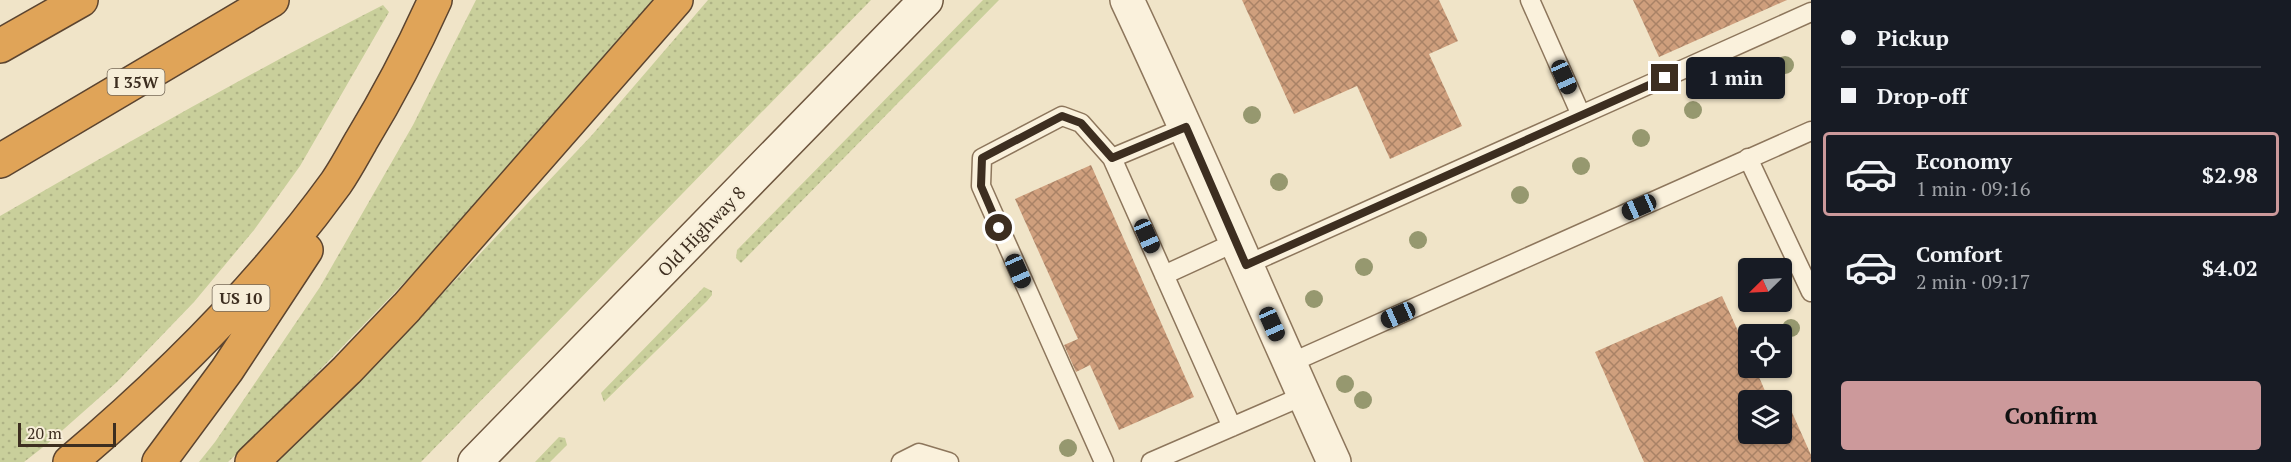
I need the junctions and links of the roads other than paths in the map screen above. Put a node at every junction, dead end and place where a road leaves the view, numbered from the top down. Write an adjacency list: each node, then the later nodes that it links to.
1 (81, 0): 9 (highway)
2 (272, 0): 16 (highway, I 35W)
3 (435, 0): 10 (highway, US 10)
4 (676, 0): 26 (highway)
5 (926, 0): 27 (street, Old Highway 8)
6 (1127, 0): 12 (street)
7 (1530, 0): 11 (lane)
8 (1811, 12): 11 (lane)
9 (0, 46)
10 (381, 108): 24 (highway, US 10); 25 (highway)
11 (1581, 116): 17 (lane)
12 (1186, 127): 14 (lane); 17 (street)
13 (1811, 131): 15 (lane)
14 (1112, 158): 18 (lane); 30 (lane)
15 (1748, 158): 19 (lane); 20 (lane)
16 (0, 161)
17 (1241, 253): 18 (lane); 20 (street)
18 (1164, 275): 22 (lane)
19 (1811, 292)
20 (1288, 364): 21 (street)
21 (1304, 396): 22 (lane); 23 (street)
22 (1232, 427): 31 (lane)
23 (1335, 461)
24 (70, 462)
25 (159, 462)
26 (252, 462)
27 (475, 462)
28 (901, 462): 29 (lane)
29 (949, 462)
30 (1104, 462)
31 (1151, 462)

